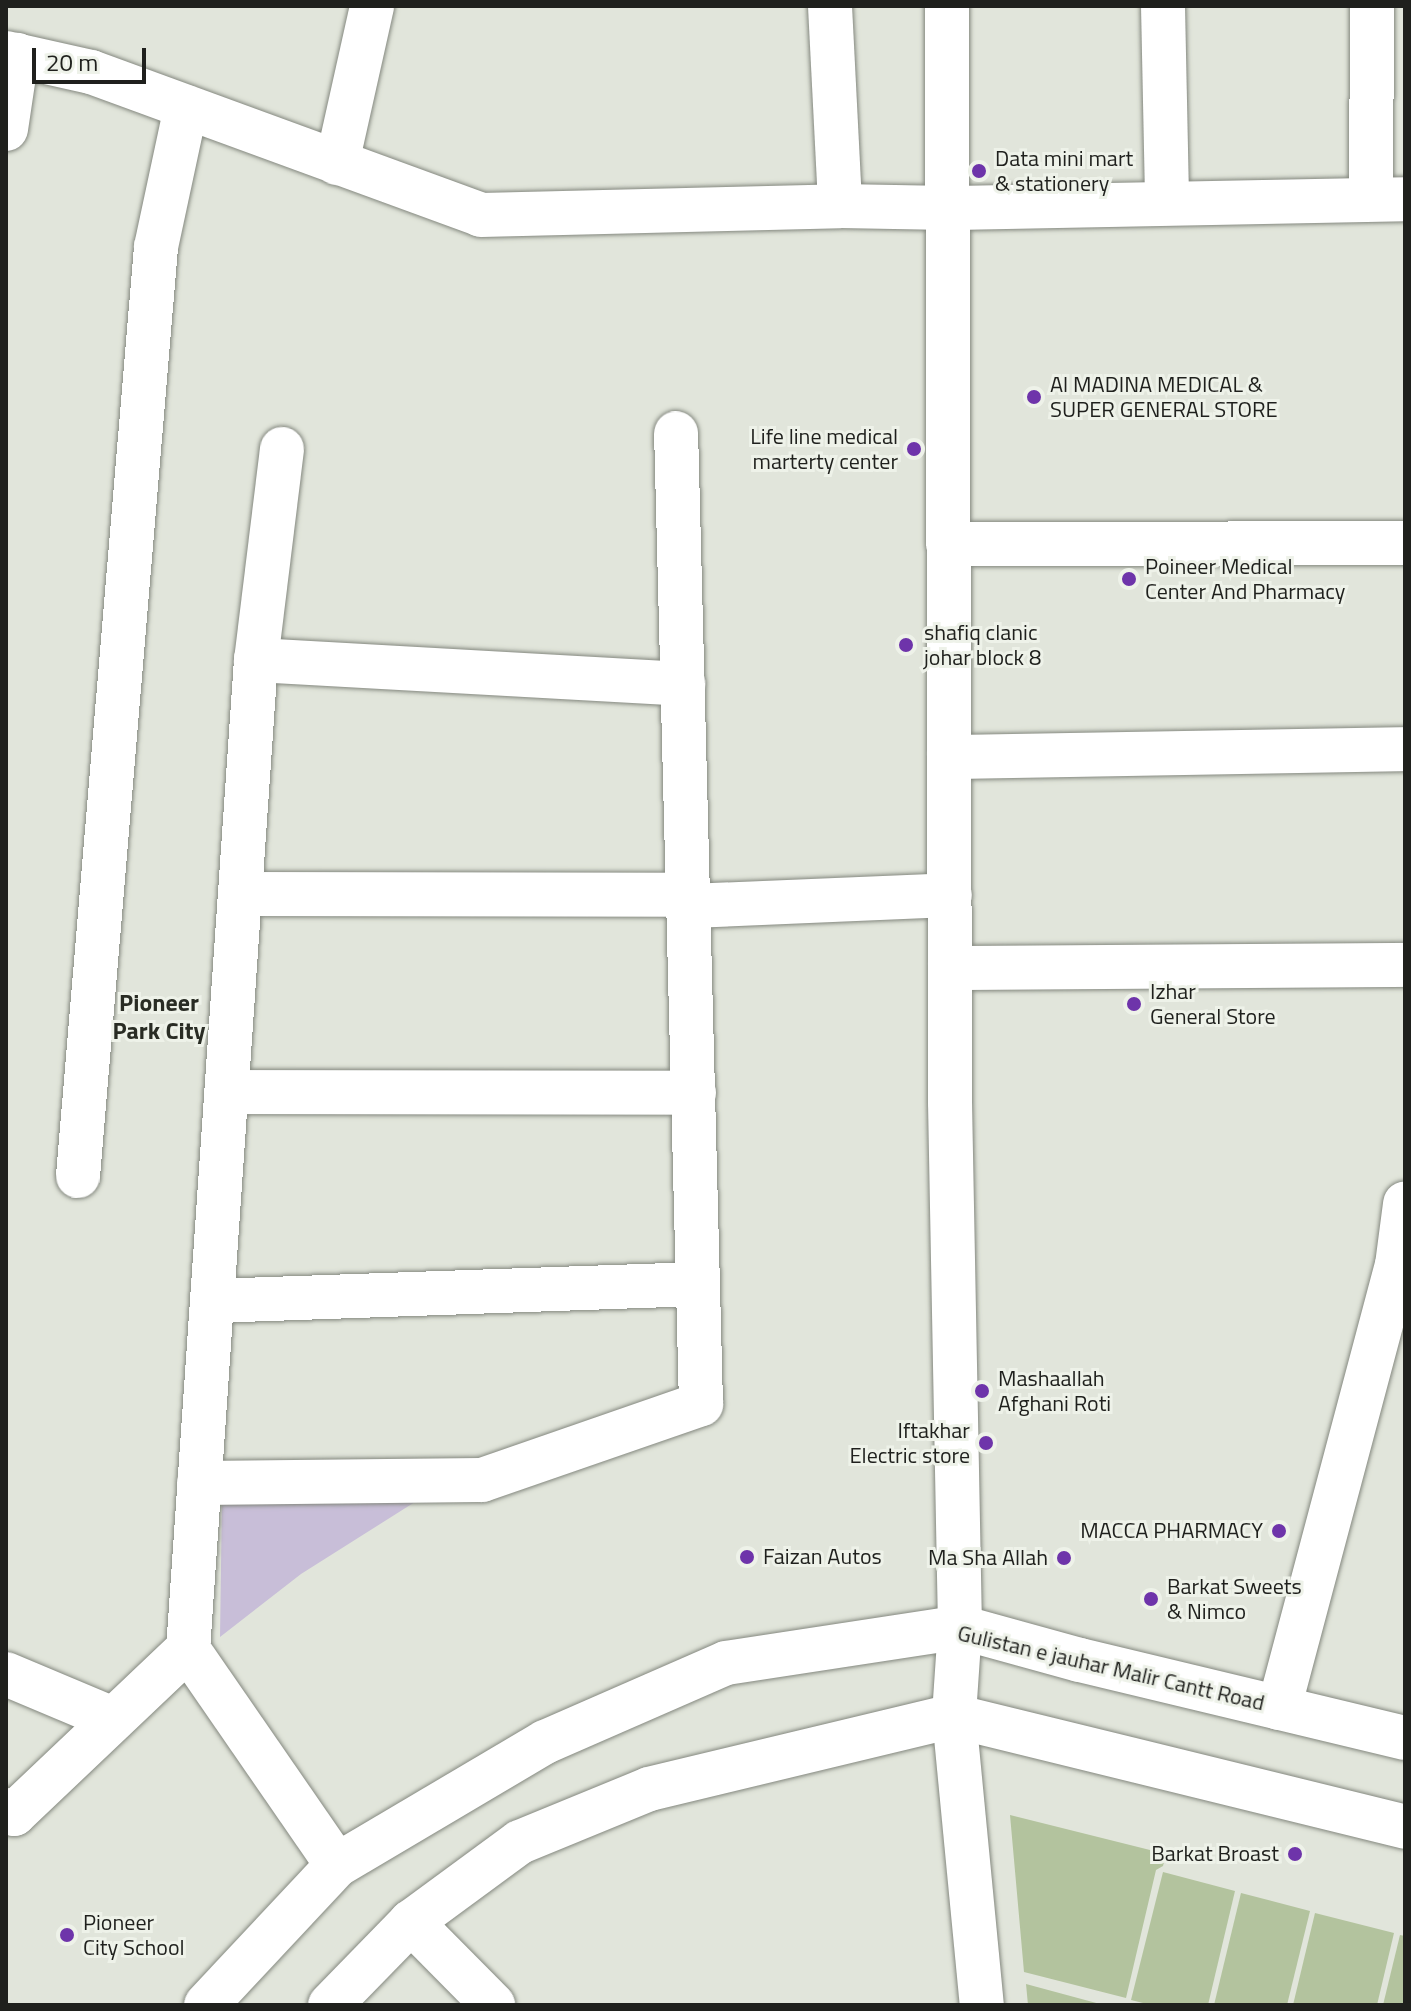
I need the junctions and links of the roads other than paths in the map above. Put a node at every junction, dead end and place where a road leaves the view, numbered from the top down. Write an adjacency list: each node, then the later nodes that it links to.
1 (372, 6): 9 (street)
2 (830, 6): 12 (street)
3 (947, 6): 13 (street)
4 (1163, 6): 11 (street)
5 (1372, 6): 10 (street)
6 (11, 54): 7 (street); 8 (street)
7 (186, 107): 9 (street); 29 (street)
8 (6, 129)
9 (337, 163): 12 (street)
10 (1388, 198): 11 (street)
11 (1167, 203): 13 (street)
12 (840, 206): 13 (street)
13 (949, 208): 17 (street)
14 (676, 433): 19 (street)
15 (282, 449): 18 (street)
16 (1405, 543): 17 (street)
17 (948, 544): 21 (street)
18 (256, 660): 19 (street); 22 (street)
19 (683, 684): 24 (street)
20 (1405, 749): 21 (street)
21 (949, 757): 23 (street)
22 (240, 894): 24 (street); 27 (street)
23 (950, 895): 24 (street); 26 (street)
24 (689, 901): 28 (street)
25 (1405, 965): 26 (street)
26 (950, 968): 35 (street)
27 (227, 1092): 28 (street); 33 (street)
28 (694, 1093): 32 (street)
29 (78, 1176)
30 (1405, 1204): 31 (street)
31 (1401, 1266): 38 (street)
32 (698, 1284): 33 (street); 34 (street)
33 (212, 1301): 34 (street)
34 (199, 1483): 36 (street)
35 (960, 1627): 38 (street, Gulistan e jauhar Malir Cantt Road); 39 (street); 44 (street, Gulistan e jauhar Malir Cantt Road)
36 (188, 1649): 40 (street); 44 (street)
37 (6, 1674): 40 (street)
38 (1279, 1708): 41 (street, Gulistan e jauhar Malir Cantt Road)
39 (954, 1716): 43 (street); 45 (street); 49 (street)
40 (113, 1719): 42 (street)
41 (1405, 1738)
42 (6, 1810)
43 (1405, 1827)
44 (337, 1865): 46 (street, Gulistan e jauhar Malir Cantt Road)
45 (411, 1922): 47 (street); 48 (street)
46 (206, 2005)
47 (330, 2005)
48 (493, 2005)
49 (982, 2005)

